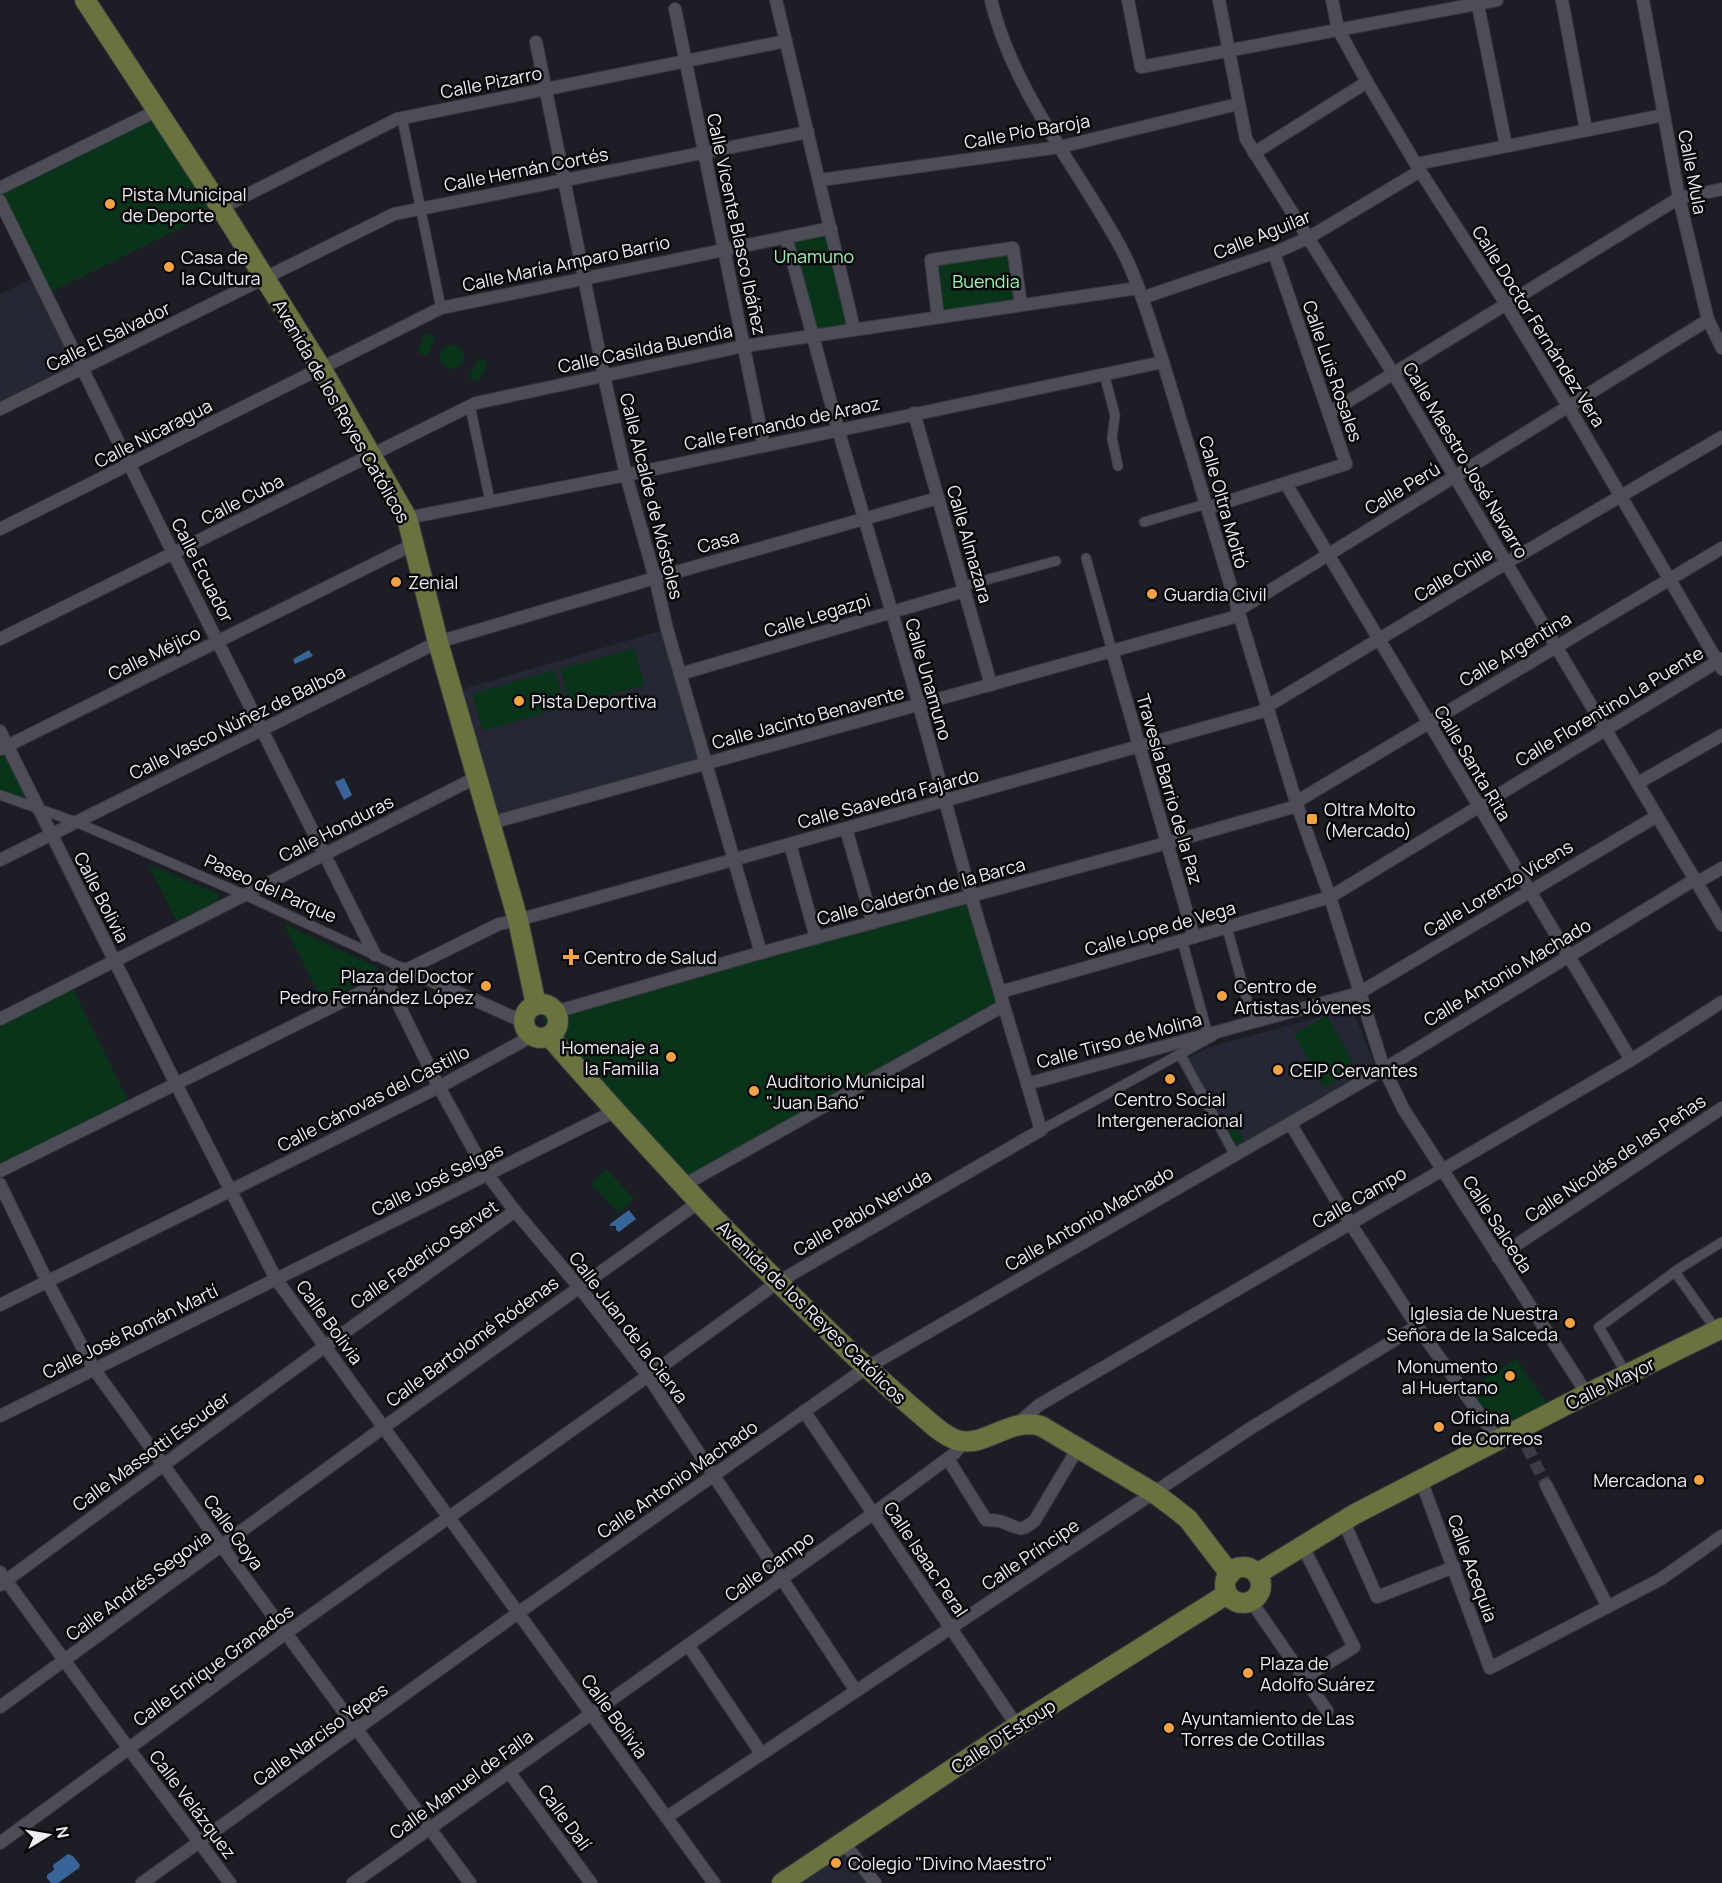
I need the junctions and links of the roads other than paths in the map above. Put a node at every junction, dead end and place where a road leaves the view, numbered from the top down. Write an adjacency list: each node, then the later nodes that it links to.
1 (85, 0): 20 (main road, Avenida de los Reyes Católicos)
2 (776, 0): 13 (street)
3 (991, 0): 26 (street, Calle Oltra Moltó)
4 (1128, 0): 15 (street)
5 (1219, 0): 15 (street, Calle Maestro José Navarro)
6 (1332, 0): 12 (street, Calle Doctor Fernández Vera)
7 (1497, 0): 10 (street)
8 (1562, 0): 23 (street)
9 (1643, 0): 21 (street, Calle Mula)
10 (1478, 2): 12 (street); 25 (street)
11 (675, 9): 16 (street, Calle Vicente Blasco Ibáñez)
12 (1338, 29): 15 (street); 17 (street, Calle Doctor Fernández Vera)
13 (786, 40): 16 (street, Calle Pizarro); 24 (street)
14 (536, 42): 18 (street, Calle Alcalde de Móstoles)
15 (1229, 50): 19 (street, Calle Maestro José Navarro)
16 (685, 62): 18 (street, Calle Pizarro); 27 (street, Calle Vicente Blasco Ibáñez)
17 (1367, 82): 28 (street); 29 (street, Calle Doctor Fernández Vera)
18 (545, 89): 22 (street, Calle Pizarro); 30 (street, Calle Alcalde de Móstoles)
19 (1238, 104): 26 (street, Calle Pío Baroja); 28 (street, Calle Maestro José Navarro)
20 (158, 110): 32 (street); 36 (main road, Avenida de los Reyes Católicos)
21 (1664, 115): 23 (street, Calle Aguilar); 34 (street, Calle Mula)
22 (402, 118): 36 (street, Calle Pizarro); 37 (street)
23 (1586, 130): 25 (street, Calle Aguilar)
24 (808, 132): 27 (street, Calle Hernán Cortés); 31 (street)
25 (1506, 146): 29 (street, Calle Aguilar)
26 (1060, 147): 31 (street, Calle Pío Baroja); 45 (street, Calle Oltra Moltó)
27 (704, 153): 30 (street, Calle Hernán Cortés); 41 (street, Calle Vicente Blasco Ibáñez)
28 (1254, 153): 40 (street, Calle Maestro José Navarro)
29 (1418, 167): 40 (street, Calle Aguilar); 46 (street, Calle Doctor Fernández Vera)
30 (565, 180): 37 (street, Calle Hernán Cortés); 44 (street, Calle Alcalde de Móstoles)
31 (819, 180): 38 (street)
32 (0, 188)
33 (1722, 189): 34 (street)
34 (1679, 198): 46 (street); 50 (street, Calle Mula)
35 (0, 201): 57 (street, Calle Ecuador)
36 (221, 208): 43 (main road, Avenida de los Reyes Católicos)
37 (421, 209): 43 (street, Calle Hernán Cortés); 48 (street)
38 (831, 228): 39 (street, Calle María Amparo Barrio); 51 (street)
39 (786, 237): 41 (street, Calle María Amparo Barrio); 52 (street, Calle Unamuno)
40 (1308, 238): 42 (street, Calle Aguilar); 58 (street, Calle Maestro José Navarro)
41 (724, 249): 44 (street, Calle María Amparo Barrio); 53 (street, Calle Vicente Blasco Ibáñez)
42 (1274, 253): 45 (street, Calle Aguilar); 64 (street, Calle Luis Rosales)
43 (265, 278): 56 (main road, Avenida de los Reyes Católicos); 57 (street, Calle El Salvador)
44 (585, 278): 48 (street, Calle María Amparo Barrio); 60 (street, Calle Alcalde de Móstoles)
45 (1140, 293): 47 (street, Calle Casilda Buendía); 55 (street, Calle Oltra Moltó)
46 (1506, 304): 58 (street); 62 (street, Calle Doctor Fernández Vera)
47 (1021, 305): 49 (street, Calle Casilda Buendía); 49 (street)
48 (441, 308): 56 (street, Calle María Amparo Barrio)
49 (938, 316): 51 (street, Calle Casilda Buendía)
50 (1708, 320): 54 (street, Calle Mula); 62 (street, Calle Perú)
51 (854, 329): 52 (street, Calle Casilda Buendía)
52 (813, 336): 53 (street, Calle Casilda Buendía); 66 (street, Calle Unamuno)
53 (744, 346): 60 (street, Calle Casilda Buendía); 68 (street, Calle Vicente Blasco Ibáñez)
54 (1722, 348)
55 (1163, 362): 59 (street, Calle Fernando de Araoz); 78 (street, Calle Oltra Moltó)
56 (321, 368): 69 (main road, Avenida de los Reyes Católicos); 70 (street, Calle Nicaragua)
57 (84, 369): 63 (street, Calle El Salvador); 70 (street, Calle Ecuador)
58 (1393, 373): 64 (street); 73 (street, Calle Maestro José Navarro)
59 (1104, 374): 65 (street, Calle Fernando de Araoz); 71 (street)
60 (604, 376): 61 (street, Calle Casilda Buendía); 72 (street, Calle Alcalde de Móstoles)
61 (470, 406): 69 (street, Calle Casilda Buendía); 77 (street)
62 (1568, 406): 73 (street, Calle Perú); 75 (street, Calle Doctor Fernández Vera)
63 (0, 409)
64 (1329, 412): 74 (street, Calle Luis Rosales)
65 (914, 413): 66 (street, Calle Fernando de Araoz); 76 (street, Calle Almazara)
66 (838, 429): 68 (street, Calle Fernando de Araoz); 80 (street, Calle Unamuno)
67 (1722, 437): 75 (street, Calle Chile)
68 (764, 446): 72 (street, Calle Fernando de Araoz)
69 (371, 454): 79 (main road, Avenida de los Reyes Católicos); 85 (street, Calle Cuba)
70 (129, 465): 82 (street, Calle Nicaragua); 85 (street, Calle Ecuador)
71 (1118, 466)
72 (626, 474): 77 (street, Calle Fernando de Araoz); 90 (street, Calle Alcalde de Móstoles)
73 (1455, 477): 86 (street, Calle Perú); 89 (street, Calle Maestro José Navarro)
74 (1286, 484): 78 (street, Calle Luis Rosales); 86 (street, Calle Santa Rita)
75 (1621, 496): 89 (street, Calle Chile); 91 (street, Calle Doctor Fernández Vera)
76 (938, 498): 80 (street, Casa); 92 (street, Calle Almazara)
77 (490, 501): 79 (street, Calle Fernando de Araoz)
78 (1207, 506): 81 (street); 94 (street, Calle Oltra Moltó)
79 (407, 518): 83 (main road, Avenida de los Reyes Católicos)
80 (864, 518): 90 (street, Casa); 93 (street, Calle Unamuno)
81 (1144, 522)
82 (0, 528)
83 (414, 544): 97 (street, Calle Méjico); 98 (main road, Avenida de los Reyes Católicos)
84 (1722, 548): 91 (street, Calle Argentina)
85 (173, 553): 95 (street, Calle Cuba); 97 (street, Calle Ecuador)
86 (1327, 554): 94 (street, Calle Perú); 96 (street, Calle Santa Rita)
87 (1086, 558): 100 (street)
88 (1056, 561): 92 (street)
89 (1506, 563): 96 (street, Calle Chile); 99 (street, Calle Maestro José Navarro)
90 (655, 578): 98 (street, Casa); 102 (street, Calle Alcalde de Móstoles)
91 (1670, 579): 99 (street, Calle Argentina); 101 (street, Calle Doctor Fernández Vera)
92 (964, 588): 93 (street, Calle Legazpi); 103 (street, Calle Almazara)
93 (891, 612): 102 (street, Calle Legazpi); 104 (street, Calle Unamuno)
94 (1238, 614): 100 (street, Calle Jacinto Benavente); 105 (street, Calle Oltra Moltó)
95 (0, 639)
96 (1378, 640): 105 (street, Calle Chile); 106 (street, Calle Santa Rita)
97 (219, 641): 107 (street, Calle Ecuador); 112 (street, Calle Méjico)
98 (438, 642): 107 (street, Calle Vasco Núñez de Balboa); 114 (main road, Avenida de los Reyes Católicos)
99 (1556, 646): 106 (street, Calle Argentina); 108 (street, Calle Maestro José Navarro)
100 (1112, 651): 103 (street, Calle Jacinto Benavente); 111 (street, Travesía Barrio de la Paz)
101 (1721, 663): 108 (street, Calle Florentino La Puente)
102 (680, 674): 113 (street, Calle Alcalde de Móstoles)
103 (991, 685): 104 (street, Calle Jacinto Benavente)
104 (919, 705): 113 (street, Calle Jacinto Benavente); 117 (street, Calle Unamuno)
105 (1267, 709): 111 (street, Calle Saavedra Fajardo); 118 (street, Calle Oltra Moltó)
106 (1428, 722): 118 (street, Calle Argentina); 120 (street, Calle Santa Rita)
107 (263, 729): 122 (street, Calle Vasco Núñez de Balboa); 128 (street, Calle Ecuador)
108 (1605, 729): 115 (street, Calle Maestro José Navarro); 120 (street, Calle Florentino La Puente)
109 (0, 732): 112 (street, Calle Bolivia)
110 (1722, 735): 115 (street)
111 (1138, 747): 117 (street, Calle Saavedra Fajardo); 126 (street, Travesía Barrio de la Paz)
112 (4, 748): 119 (street, Calle Bolivia)
113 (706, 764): 123 (street, Calle Jacinto Benavente); 130 (street, Calle Alcalde de Móstoles)
114 (477, 777): 123 (main road, Avenida de los Reyes Católicos); 128 (street, Calle Honduras)
115 (1638, 783): 121 (street, Calle Maestro José Navarro)
116 (0, 795): 119 (street, Paseo del Parque)
117 (945, 801): 124 (street, Calle Saavedra Fajardo); 135 (street, Calle Unamuno)
118 (1296, 804): 126 (street, Calle Calderón de la Barca); 136 (street, Calle Oltra Moltó)
119 (36, 807): 122 (street, Paseo del Parque); 125 (street, Calle Bolivia)
120 (1479, 807): 133 (street, Calle Santa Rita); 136 (street, Calle Florentino La Puente)
121 (1657, 816): 132 (street, Calle Maestro José Navarro); 133 (street, Calle Lorenzo Vicens)
122 (76, 822): 125 (street, Calle Vasco Núñez de Balboa); 134 (street, Paseo del Parque)
123 (491, 823): 137 (main road, Avenida de los Reyes Católicos)
124 (846, 829): 127 (street, Calle Saavedra Fajardo); 138 (street)
125 (51, 834): 129 (street, Calle Vasco Núñez de Balboa); 146 (street, Calle Bolivia)
126 (1167, 843): 135 (street, Calle Calderón de la Barca); 142 (street, Travesía Barrio de la Paz)
127 (790, 844): 130 (street, Calle Saavedra Fajardo); 141 (street)
128 (324, 854): 134 (street, Calle Honduras); 144 (street, Calle Ecuador)
129 (0, 860)
130 (734, 860): 137 (street, Calle Saavedra Fajardo); 143 (street, Calle Alcalde de Móstoles)
131 (1722, 868): 132 (street, Calle Antonio Machado)
132 (1695, 882): 139 (street, Calle Maestro José Navarro); 145 (street, Calle Antonio Machado)
133 (1529, 890): 145 (street, Calle Santa Rita); 150 (street, Calle Lorenzo Vicens)
134 (245, 895): 144 (street, Paseo del Parque); 146 (street, Calle Honduras)
135 (971, 896): 138 (street, Calle Calderón de la Barca); 149 (street, Calle Unamuno)
136 (1330, 897): 140 (street, Calle Lope de Vega); 150 (street, Calle Oltra Moltó)
137 (518, 920): 147 (street, Calle Saavedra Fajardo); 152 (main road, Avenida de los Reyes Católicos)
138 (873, 923): 141 (street, Calle Calderón de la Barca)
139 (1722, 925)
140 (1227, 928): 142 (street, Calle Lope de Vega); 156 (street)
141 (816, 938): 143 (street, Calle Calderón de la Barca)
142 (1188, 939): 149 (street, Calle Lope de Vega); 159 (street)
143 (761, 953): 154 (street, Calle Calderón de la Barca)
144 (375, 955): 147 (street, Paseo del Parque)
145 (1569, 955): 161 (street, Calle Santa Rita); 162 (street, Calle Antonio Machado)
146 (115, 960): 155 (street, Calle Honduras); 163 (street, Calle Bolivia)
147 (405, 969): 148 (street, Calle Saavedra Fajardo); 158 (street, Paseo del Parque)
148 (386, 979): 163 (street, Calle Saavedra Fajardo); 165 (street, Calle Juan de la Cierva)
149 (1000, 992): 153 (street, Calle Unamuno)
150 (1359, 993): 156 (street, Calle Tirso de Molina); 162 (street, Calle Oltra Moltó)
151 (1722, 1002): 161 (street, Calle Campo)
152 (536, 1005): 154 (main road); 158 (main road)
153 (1003, 1005): 164 (street, Calle Unamuno); 175 (street)
154 (555, 1012): 158 (main road)
155 (0, 1019)
156 (1253, 1022): 157 (street, Calle Tirso de Molina)
157 (1224, 1030): 159 (street, Calle Tirso de Molina); 160 (street, Calle Pablo Neruda)
158 (535, 1032): 165 (street, Calle Cánovas del Castillo); 167 (main road, Avenida de los Reyes Católicos)
159 (1208, 1035): 164 (street, Calle Tirso de Molina)
160 (1180, 1054): 169 (street, Calle Pablo Neruda); 170 (street)
161 (1631, 1060): 171 (street, Calle Campo)
162 (1384, 1069): 168 (street, Calle Antonio Machado); 171 (street, Calle Salceda)
163 (176, 1084): 172 (street, Calle Saavedra Fajardo); 176 (street, Calle Bolivia)
164 (1027, 1084): 169 (street, Calle Unamuno)
165 (439, 1087): 173 (street, Calle Juan de la Cierva); 176 (street, Calle Cánovas del Castillo)
166 (1722, 1108): 181 (street, Calle Nicolás de las Peñas)
167 (615, 1110): 173 (street, Calle José Selgas); 175 (main road, Avenida de los Reyes Católicos)
168 (1290, 1123): 170 (street, Calle Antonio Machado); 179 (street)
169 (1041, 1130): 185 (street, Calle Pablo Neruda)
170 (1235, 1155): 191 (street, Calle Antonio Machado)
171 (1442, 1170): 179 (street, Calle Campo); 181 (street, Calle Salceda)
172 (0, 1171)
173 (487, 1174): 178 (street, Calle Juan de la Cierva); 183 (street, Calle José Selgas)
174 (0, 1184): 184 (street, Calle Goya)
175 (684, 1185): 177 (main road, Avenida de los Reyes Católicos)
176 (230, 1190): 183 (street, Calle Bolivia); 184 (street, Calle Cánovas del Castillo)
177 (699, 1202): 185 (main road, Avenida de los Reyes Católicos); 186 (street, Calle Bartolomé Ródenas)
178 (515, 1211): 186 (street, Calle Juan de la Cierva); 190 (street, Calle Federico Servet)
179 (1350, 1223): 188 (street); 198 (street, Calle Campo)
180 (1722, 1242): 182 (street)
181 (1498, 1257): 195 (street, Calle Salceda)
182 (1675, 1272): 189 (street); 193 (street)
183 (276, 1279): 190 (street, Calle Bolivia); 192 (street, Calle José Román Martí)
184 (47, 1281): 187 (street, Calle Cánovas del Castillo); 192 (street, Calle Goya)
185 (778, 1282): 191 (main road, Avenida de los Reyes Católicos); 194 (street, Calle Pablo Neruda)
186 (579, 1287): 194 (street, Calle Juan de la Cierva); 199 (street, Calle Bartolomé Ródenas)
187 (0, 1305)
188 (1417, 1326): 200 (street); 208 (street, Calle Príncipe)
189 (1719, 1329): 193 (main road, Calle Mayor)
190 (324, 1347): 199 (street, Calle Bolivia); 204 (street, Calle Massotti Escuder)
191 (866, 1368): 196 (street, Calle Antonio Machado); 201 (main road, Avenida de los Reyes Católicos)
192 (94, 1369): 197 (street, Calle José Román Martí); 204 (street, Calle Goya)
193 (1627, 1375): 195 (main road, Calle Mayor)
194 (648, 1376): 205 (street, Calle Juan de la Cierva); 210 (street, Calle Pablo Neruda)
195 (1587, 1394): 200 (main road, Calle Mayor)
196 (804, 1411): 205 (street, Calle Antonio Machado); 209 (street, Calle Isaac Peral)
197 (0, 1416)
198 (1016, 1425): 201 (main road); 202 (main road)
199 (384, 1427): 210 (street, Calle Bolivia); 213 (street, Calle Andrés Segovia)
200 (1498, 1440): 206 (main road, Calle Mayor)
201 (963, 1442): 203 (street, Calle Campo)
202 (1078, 1448): 203 (street); 208 (main road)
203 (948, 1459): 209 (street, Calle Campo)
204 (163, 1464): 213 (street, Calle Goya); 218 (street, Calle Massotti Escuder)
205 (714, 1476): 219 (street, Calle Juan de la Cierva); 223 (street, Calle Antonio Machado)
206 (1421, 1480): 211 (main road, Calle Mayor); 215 (street, Calle Acequia)
207 (1546, 1485): 222 (street)
208 (1154, 1493): 216 (main road); 224 (street, Calle Príncipe)
209 (874, 1513): 219 (street, Calle Campo); 224 (street, Calle Isaac Peral)
210 (448, 1516): 223 (street, Calle Bolivia); 225 (street, Calle Enrique Granados)
211 (1344, 1520): 214 (main road, Calle Mayor); 215 (street)
212 (1722, 1536): 222 (street)
213 (221, 1545): 225 (street, Calle Goya); 227 (street, Calle Andrés Segovia)
214 (1302, 1545): 217 (main road, Calle Mayor); 228 (street)
215 (1454, 1567): 222 (street, Calle Acequia)
216 (1230, 1574): 217 (main road); 220 (main road)
217 (1257, 1574): 221 (main road)
218 (2, 1579): 227 (street, Calle Velázquez)
219 (781, 1579): 226 (street, Calle Campo); 229 (street, Calle Juan de la Cierva)
220 (1227, 1594): 221 (main road); 233 (main road, Calle D'Estoup)
221 (1251, 1601): 228 (street)
222 (1608, 1607)
223 (518, 1613): 232 (street, Calle Bolivia); 234 (street, Calle Narciso Yepes)
224 (951, 1628): 229 (street, Calle Príncipe); 233 (street, Calle Isaac Peral)
225 (286, 1633): 234 (street, Calle Goya); 235 (street, Calle Enrique Granados)
226 (688, 1645): 232 (street, Calle Campo); 236 (street)
227 (66, 1660): 230 (street, Calle Andrés Segovia); 235 (street, Calle Velázquez)
228 (1304, 1678): 231 (street)
229 (855, 1691): 236 (street, Calle Príncipe)
230 (0, 1707)
231 (1327, 1711)
232 (590, 1713): 237 (street, Calle Manuel de Falla); 238 (street, Calle Bolivia)
233 (1017, 1726): 241 (main road, Calle D'Estoup)
234 (357, 1730): 239 (street, Calle Goya); 240 (street, Calle Narciso Yepes)
235 (129, 1749): 240 (street, Calle Velázquez); 242 (street, Calle Enrique Granados)
236 (761, 1753): 238 (street, Calle Príncipe)
237 (509, 1772): 239 (street, Calle Manuel de Falla); 247 (street, Calle Dalí)
238 (667, 1816): 248 (street, Calle Bolivia)
239 (430, 1829): 245 (street, Calle Manuel de Falla); 246 (street, Calle Goya)
240 (199, 1841): 243 (street, Calle Narciso Yepes); 244 (street, Calle Velázquez)
241 (843, 1842): 249 (main road, Calle D'Estoup); 250 (street)
242 (0, 1843)
243 (142, 1883)
244 (230, 1883)
245 (354, 1883)
246 (470, 1883)
247 (591, 1883)
248 (714, 1883)
249 (782, 1883)
250 (874, 1883)

